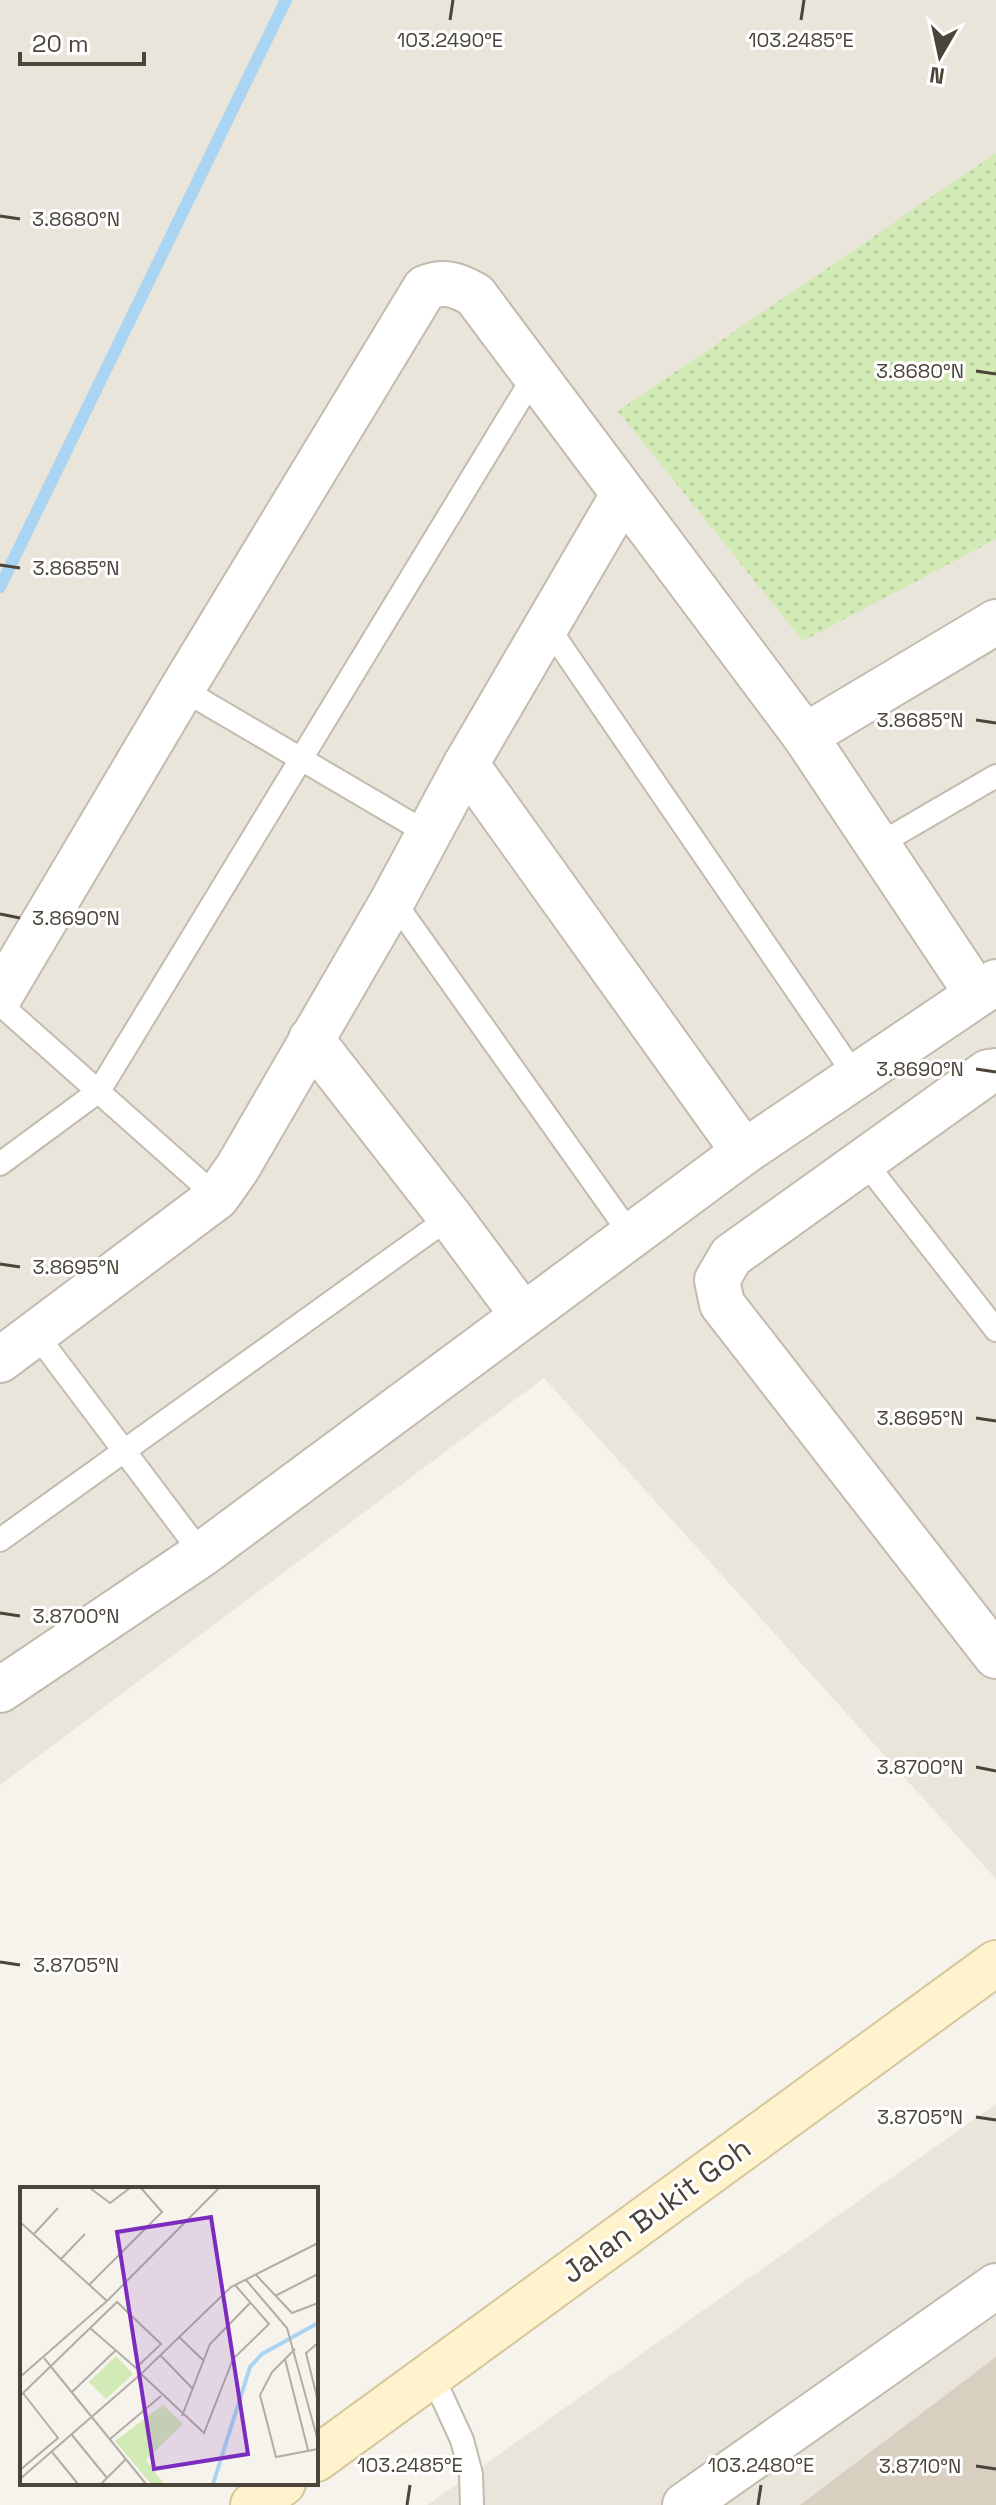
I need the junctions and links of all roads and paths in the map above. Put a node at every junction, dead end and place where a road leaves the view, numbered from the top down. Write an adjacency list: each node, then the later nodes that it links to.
1 (534, 376): 2 (street); 5 (street); 7 (lane)
2 (623, 495): 4 (street); 6 (street)
3 (996, 622): 6 (street)
4 (548, 627): 8 (street); 18 (lane)
5 (182, 689): 7 (lane); 14 (street)
6 (805, 736): 11 (street)
7 (300, 758): 10 (lane); 19 (lane)
8 (466, 764): 10 (street); 20 (street)
9 (996, 776): 11 (lane)
10 (427, 833): 12 (street)
11 (876, 846): 13 (street)
12 (393, 900): 16 (street); 25 (lane)
13 (986, 988): 18 (street)
14 (0, 996)
15 (0, 1004): 19 (lane)
16 (311, 1039): 23 (street); 24 (street)
17 (996, 1071): 21 (street)
18 (856, 1077): 20 (street)
19 (99, 1091): 22 (lane); 23 (lane)
20 (744, 1152): 25 (street)
21 (864, 1161): 27 (lane); 33 (street)
22 (0, 1164)
23 (217, 1197): 28 (street)
24 (450, 1217): 26 (street); 30 (lane)
25 (631, 1235): 26 (street)
26 (522, 1314): 32 (street)
27 (996, 1330)
28 (36, 1334): 29 (street); 30 (lane)
29 (0, 1360)
30 (123, 1451): 31 (lane); 32 (lane)
31 (0, 1540)
32 (202, 1554): 34 (street)
33 (996, 1656)
34 (0, 1690)
35 (996, 1963): 37 (main road, Jalan Bukit Goh)
36 (996, 2286): 42 (street)
37 (432, 2375): 38 (main road, Jalan Bukit Goh); 41 (lane)
38 (318, 2458)
39 (280, 2485): 40 (main road)
40 (253, 2505)
41 (472, 2505)
42 (685, 2505)

